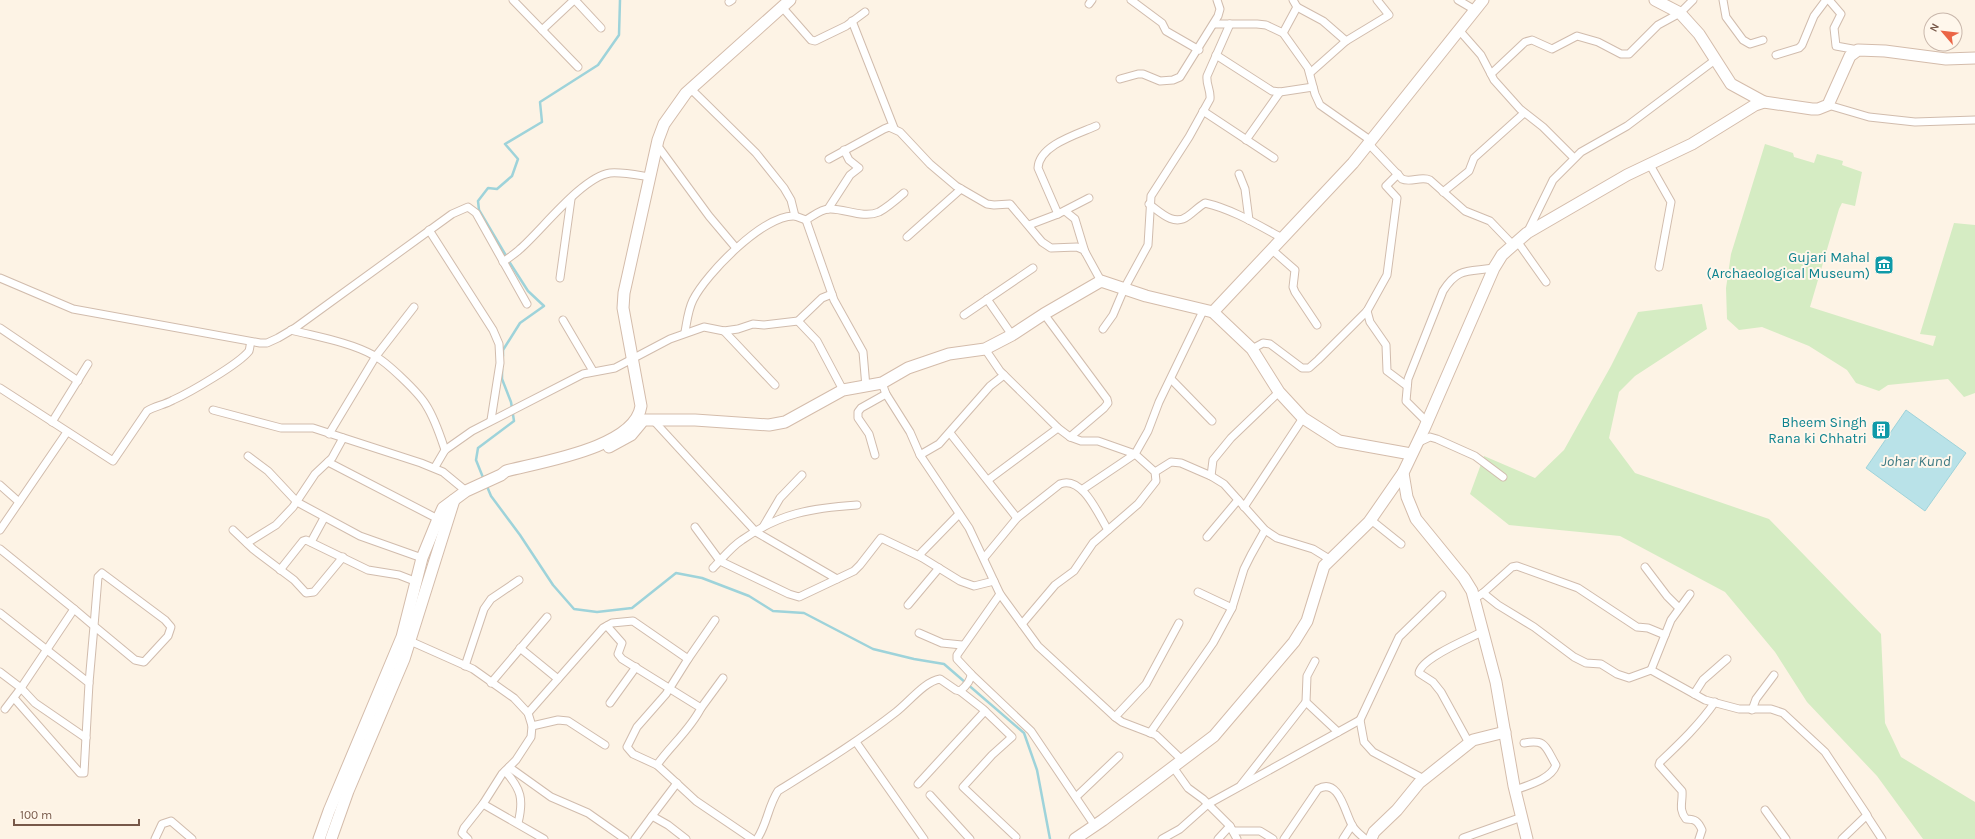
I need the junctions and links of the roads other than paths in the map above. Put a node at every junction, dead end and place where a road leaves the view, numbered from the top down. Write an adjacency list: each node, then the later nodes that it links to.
1 (513, 0): 23 (street)
2 (575, 0): 22 (street); 23 (street)
3 (798, 0): 14 (street)
4 (1131, 0): 28 (street)
5 (1217, 0): 20 (street)
6 (1293, 0): 15 (street)
7 (1377, 0): 27 (street)
8 (1458, 0): 16 (street)
9 (1483, 0): 16 (street)
10 (1655, 0): 18 (street)
11 (1693, 0): 18 (street)
12 (1723, 0): 26 (street)
13 (1828, 0): 29 (street); 31 (street)
14 (786, 6): 19 (street); 39 (street); 58 (street)
15 (1297, 7): 25 (street); 27 (street)
16 (1475, 10): 24 (street)
17 (865, 12): 19 (street)
18 (1680, 13): 33 (street); 36 (street)
19 (852, 21): 47 (street)
20 (1214, 24): 21 (street); 28 (street)
21 (1230, 24): 25 (street); 30 (street)
22 (601, 28)
23 (542, 30): 34 (street)
24 (1459, 30): 36 (street); 49 (street)
25 (1283, 33): 35 (street)
26 (1763, 40)
27 (1346, 41): 35 (street)
28 (1199, 50): 37 (street)
29 (1858, 50): 32 (street); 42 (street)
30 (1216, 55): 40 (street); 43 (street)
31 (1776, 55)
32 (1975, 58)
33 (1714, 60): 41 (street); 53 (street)
34 (578, 67)
35 (1310, 73): 38 (street)
36 (1491, 74): 44 (street)
37 (1120, 79)
38 (1313, 87): 40 (street); 49 (street)
39 (694, 92): 50 (street); 68 (street)
40 (1280, 92): 48 (street)
41 (1764, 102): 42 (street); 55 (street)
42 (1828, 105): 45 (street)
43 (1203, 111): 48 (street); 64 (street)
44 (1524, 113): 53 (street); 60 (street)
45 (1975, 120)
46 (1096, 126): 67 (street)
47 (894, 128): 51 (street); 59 (street)
48 (1246, 140): 52 (street)
49 (1369, 141): 57 (street); 75 (street)
50 (660, 149): 77 (street); 110 (street)
51 (844, 150): 54 (street); 65 (street)
52 (1274, 158)
53 (1574, 158): 73 (street)
54 (829, 159)
55 (1650, 164): 73 (street); 83 (street)
56 (1239, 174): 70 (street)
57 (1398, 174): 60 (street); 94 (street)
58 (650, 177): 63 (street); 110 (street)
59 (961, 189): 71 (street); 74 (street)
60 (1443, 192): 76 (street)
61 (904, 193): 65 (street)
62 (1089, 198): 66 (street)
63 (571, 199): 80 (street); 85 (street)
64 (1149, 204): 70 (street); 88 (street)
65 (828, 209): 69 (street)
66 (1065, 211): 67 (street); 79 (street)
67 (1058, 214): 71 (street)
68 (795, 216): 69 (street); 77 (street)
69 (806, 220): 89 (street)
70 (1249, 220): 75 (street)
71 (1029, 225): 79 (street)
72 (429, 230): 80 (street); 102 (street); 125 (street)
73 (1527, 232): 76 (street)
74 (907, 238)
75 (1282, 238): 78 (street)
76 (1515, 243): 82 (street); 87 (street)
77 (736, 248): 104 (street)
78 (1271, 249): 93 (street); 99 (street)
79 (1085, 252): 86 (street)
80 (503, 262): 91 (street)
81 (1033, 268): 90 (street)
82 (1494, 268): 117 (street); 129 (street)
83 (1659, 268)
84 (0, 278): 106 (street)
85 (560, 278)
86 (1101, 281): 88 (street); 95 (street)
87 (1546, 282)
88 (1124, 289): 93 (street); 101 (street)
89 (832, 294): 98 (street); 118 (street)
90 (987, 299): 96 (street); 105 (street)
91 (526, 304)
92 (414, 307): 109 (street)
93 (1208, 311): 108 (street); 114 (street)
94 (1367, 311): 108 (street); 117 (street)
95 (1044, 314): 105 (street); 134 (street)
96 (964, 315)
97 (563, 320): 112 (street)
98 (798, 321): 103 (street); 121 (street)
99 (1317, 325)
100 (0, 328): 115 (street)
101 (1103, 329)
102 (291, 330): 106 (street); 109 (street)
103 (724, 331): 104 (street); 116 (street)
104 (685, 332): 110 (street)
105 (1012, 335): 107 (street)
106 (251, 342): 131 (street)
107 (984, 349): 113 (street); 120 (street)
108 (1252, 349): 122 (street)
109 (376, 356): 133 (street); 137 (street)
110 (636, 356): 112 (street); 126 (street)
111 (88, 364): 115 (street)
112 (593, 371): 125 (street)
113 (1004, 375): 130 (street); 132 (street)
114 (1171, 378): 127 (street); 138 (street)
115 (78, 381): 128 (street)
116 (775, 385)
117 (1407, 386): 129 (street)
118 (866, 387): 120 (street); 121 (street)
119 (0, 388): 128 (street)
120 (884, 388): 140 (street); 142 (street)
121 (843, 390): 126 (street)
122 (1279, 392): 124 (street); 148 (street)
123 (213, 410): 133 (street)
124 (1303, 418): 139 (street); 159 (street)
125 (491, 420): 137 (street)
126 (644, 420): 153 (street); 168 (street)
127 (1212, 421)
128 (52, 422): 131 (street)
129 (1427, 422): 136 (street)
130 (1058, 428): 134 (street); 150 (street)
131 (67, 432): 156 (street)
132 (950, 433): 142 (street); 150 (street)
133 (329, 434): 135 (street)
134 (1070, 437): 138 (street)
135 (342, 438): 143 (street); 144 (street)
136 (1417, 443): 139 (street); 149 (street)
137 (445, 450): 144 (street)
138 (1135, 454): 145 (street); 152 (street)
139 (1411, 454): 146 (street)
140 (875, 455)
141 (248, 456): 157 (street)
142 (920, 456): 160 (street)
143 (328, 462): 157 (street); 163 (street)
144 (435, 467): 153 (street)
145 (1156, 472): 148 (street); 169 (street)
146 (1403, 473): 164 (street); 194 (street)
147 (802, 474): 168 (street)
148 (1211, 476): 155 (street)
149 (1503, 477)
150 (988, 480): 162 (street)
151 (0, 485): 156 (street)
152 (1083, 489): 162 (street); 169 (street)
153 (466, 491): 154 (street)
154 (454, 500): 163 (street); 209 (street)
155 (1238, 500): 159 (street); 171 (street)
156 (19, 502): 166 (street)
157 (297, 502): 161 (street); 173 (street)
158 (857, 505): 168 (street)
159 (1244, 507): 170 (street)
160 (959, 514): 177 (street); 179 (street)
161 (324, 518): 172 (street); 178 (street)
162 (1017, 518): 179 (street)
163 (438, 519): 178 (street)
164 (1371, 520): 174 (street); 180 (street)
165 (694, 527): 181 (street)
166 (0, 530)
167 (233, 530): 173 (street)
168 (760, 530): 181 (street); 186 (street)
169 (1108, 530): 203 (street)
170 (1265, 530): 180 (street); 196 (street)
171 (1207, 537)
172 (312, 542): 176 (street); 185 (street)
173 (247, 543): 185 (street)
174 (1401, 544)
175 (0, 549): 198 (street)
176 (343, 557): 185 (street); 189 (street)
177 (921, 557): 184 (street); 186 (street)
178 (422, 558): 189 (street)
179 (984, 558): 188 (street)
180 (1331, 560): 251 (street)
181 (720, 562): 183 (street); 186 (street)
182 (1645, 567): 197 (street)
183 (713, 568)
184 (939, 568): 188 (street); 195 (street)
185 (280, 570)
186 (837, 579)
187 (519, 580): 216 (street)
188 (994, 580): 191 (street)
189 (417, 582): 276 (street)
190 (1198, 592): 196 (street)
191 (1000, 594): 203 (street); 210 (street)
192 (1690, 594): 197 (street)
193 (1442, 595): 240 (street)
194 (1479, 596): 206 (street); 208 (street); 218 (street)
195 (908, 605)
196 (1232, 608): 244 (street)
197 (1679, 608): 208 (street)
198 (74, 609): 204 (street); 212 (street)
199 (0, 612): 212 (street)
200 (547, 617): 211 (street)
201 (715, 620): 214 (street)
202 (1179, 623): 239 (street)
203 (1022, 624): 239 (street)
204 (94, 626): 204 (street); 224 (street)
205 (606, 626): 214 (street); 217 (street); 223 (street)
206 (1482, 632): 243 (street); 247 (street)
207 (919, 633): 210 (street)
208 (1665, 635): 218 (street)
209 (410, 641): 216 (street); 277 (street)
210 (962, 645): 220 (street)
211 (520, 648): 223 (street); 225 (street)
212 (47, 650): 224 (street); 226 (street)
213 (1727, 658): 229 (street)
214 (688, 659): 227 (street)
215 (1315, 661): 231 (street)
216 (466, 666): 225 (street)
217 (636, 667): 227 (street); 233 (street)
218 (1651, 670): 229 (street)
219 (0, 672): 226 (street)
220 (972, 674): 228 (street); 261 (street)
221 (1774, 675): 236 (street)
222 (723, 678): 234 (street)
223 (558, 679): 238 (street)
224 (89, 683): 245 (street)
225 (491, 683): 238 (street)
226 (21, 688): 230 (street); 245 (street)
227 (670, 688): 234 (street); 252 (street)
228 (962, 689): 237 (street); 246 (street)
229 (1694, 694): 232 (street)
230 (14, 698): 235 (street); 245 (street)
231 (1306, 702): 242 (street); 258 (street)
232 (1715, 702): 236 (street); 297 (street)
233 (610, 703)
234 (701, 708): 252 (street)
235 (5, 709)
236 (1752, 710): 266 (street)
237 (985, 711): 257 (street); 272 (street)
238 (528, 713): 241 (street)
239 (1115, 717): 244 (street)
240 (1360, 720): 242 (street); 255 (street)
241 (532, 726): 249 (street); 254 (street)
242 (1338, 732): 258 (street)
243 (1505, 732): 247 (street); 259 (street)
244 (1150, 733): 251 (street)
245 (86, 738)
246 (856, 742): 284 (street); 285 (street)
247 (1469, 743): 255 (street)
248 (1524, 743): 259 (street)
249 (605, 745)
250 (1119, 756): 261 (street)
251 (1182, 760): 253 (street)
252 (656, 765): 256 (street)
253 (1173, 767): 263 (street); 270 (street)
254 (507, 769): 262 (street); 268 (street); 280 (street)
255 (1424, 779): 295 (street)
256 (677, 783): 265 (street); 283 (street)
257 (918, 784)
258 (1240, 786): 263 (street)
259 (1515, 790): 267 (street)
260 (930, 795): 286 (street)
261 (1076, 797): 270 (street)
262 (483, 804): 268 (street); 278 (street)
263 (1208, 804): 271 (street); 288 (street)
264 (1765, 810): 298 (street)
265 (652, 816): 281 (street); 282 (street)
266 (1867, 816): 299 (street); 300 (street)
267 (1522, 817): 273 (street); 296 (street)
268 (518, 823): 279 (street)
269 (1352, 825): 292 (street); 293 (street); 294 (street)
270 (1095, 826): 287 (street)
271 (1232, 829): 289 (street); 290 (street); 291 (street)
272 (1016, 837)
273 (1463, 838)
274 (155, 839): 275 (street)
275 (192, 839)
276 (319, 839)
277 (331, 839)
278 (468, 839)
279 (544, 839)
280 (625, 839)
281 (635, 839)
282 (685, 839)
283 (752, 839)
284 (756, 839)
285 (924, 839)
286 (970, 839)
287 (1075, 839)
288 (1162, 839)
289 (1218, 839)
290 (1237, 839)
291 (1273, 839)
292 (1284, 839)
293 (1343, 839)
294 (1365, 839)
295 (1371, 839)
296 (1527, 839)
297 (1699, 839)
298 (1786, 839)
299 (1842, 839)
300 (1882, 839)

